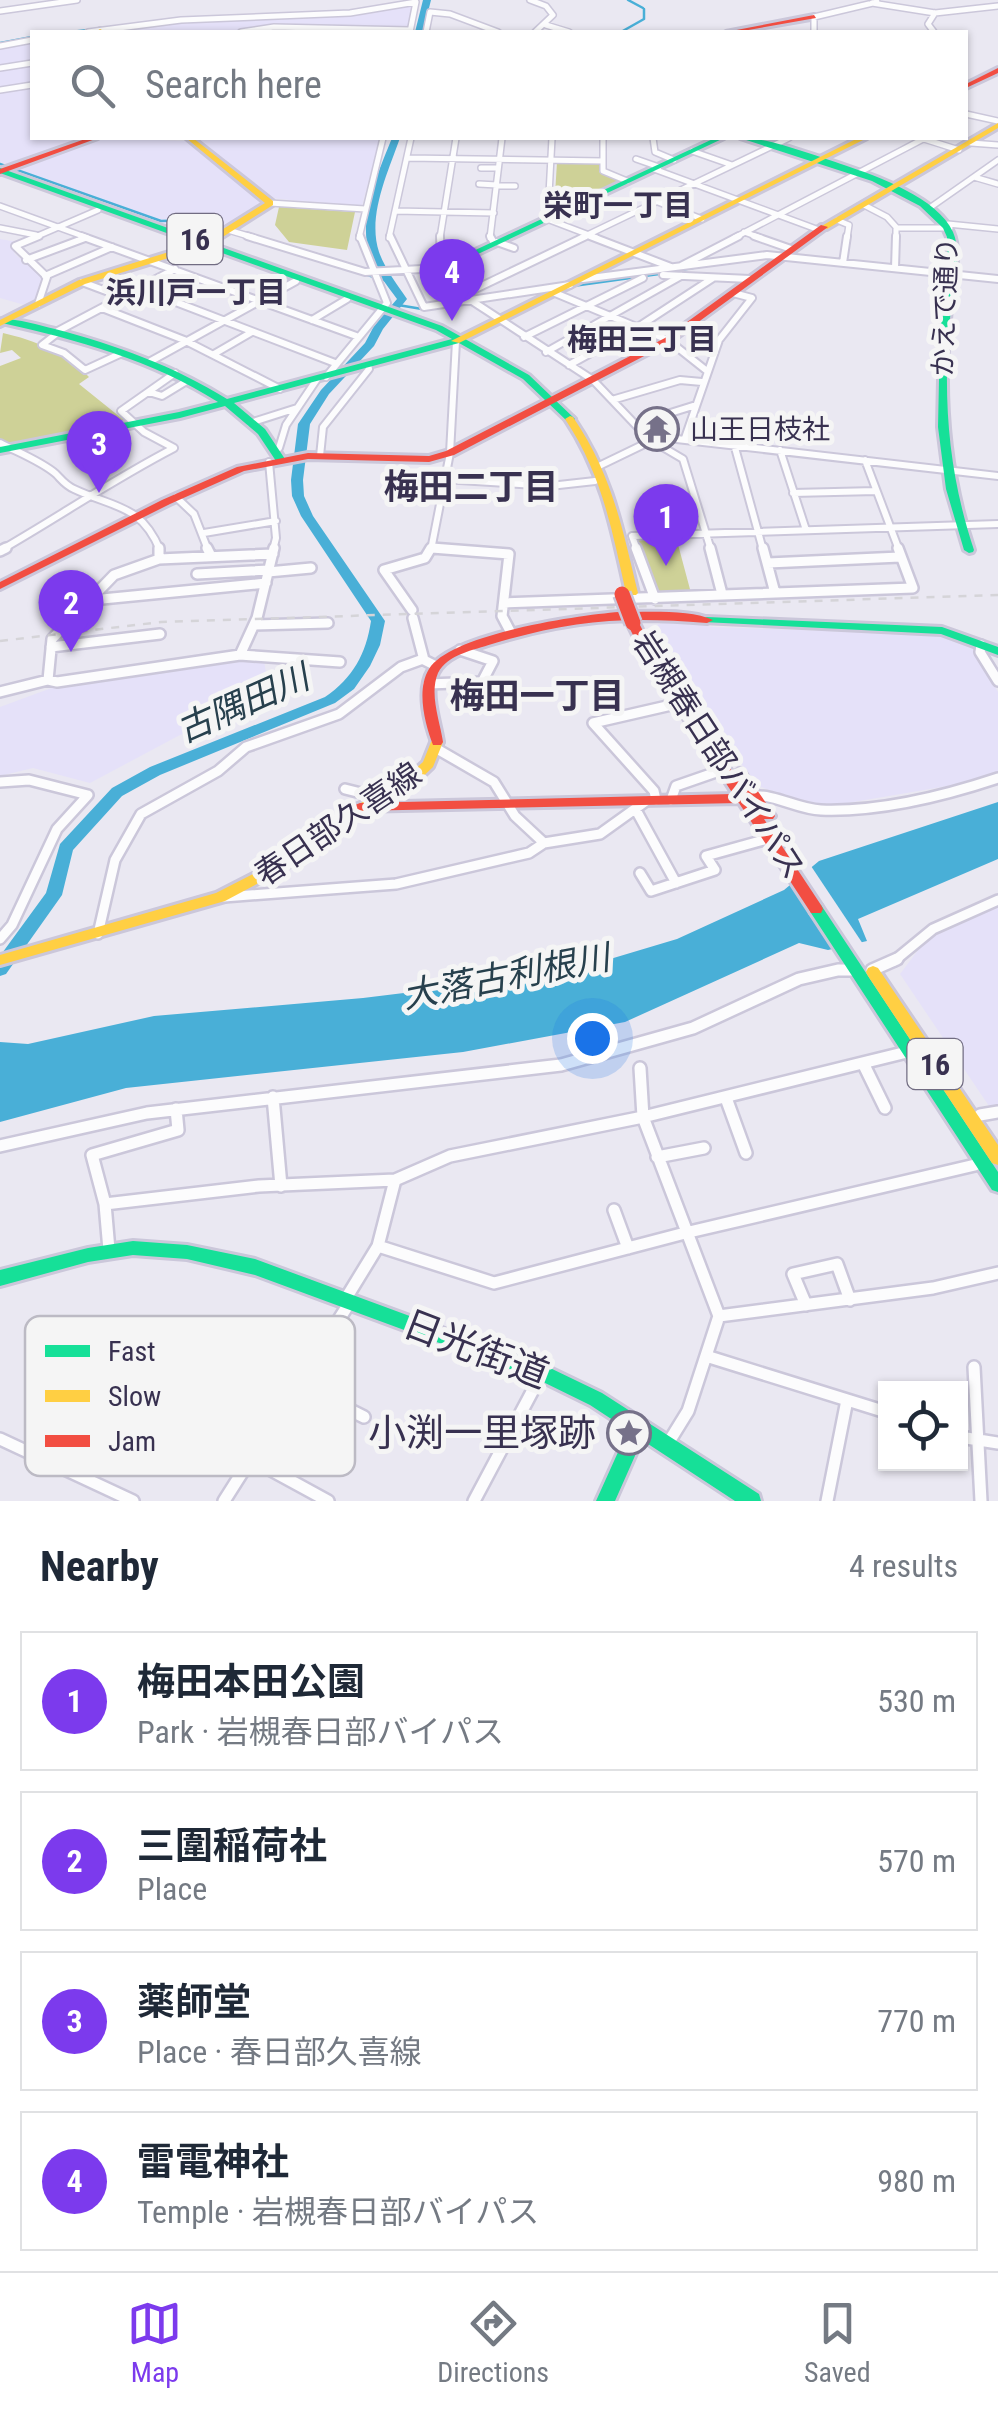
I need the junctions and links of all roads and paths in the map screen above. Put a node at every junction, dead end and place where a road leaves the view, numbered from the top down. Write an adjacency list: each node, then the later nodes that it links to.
1 (76, 0): 8 (street)
2 (530, 0): 12 (street)
3 (885, 0): 5 (street)
4 (840, 2): 7 (street)
5 (872, 4): 7 (street); 9 (street)
6 (998, 6): 9 (street)
7 (854, 8): 11 (street)
8 (0, 11)
9 (936, 12): 21 (street)
10 (273, 17): 13 (street); 14 (street); 15 (street)
11 (814, 24): 20 (main road)
12 (546, 25): 18 (street); 19 (street)
13 (110, 30)
14 (275, 30)
15 (410, 30)
16 (426, 30): 17 (street)
17 (493, 30)
18 (538, 30)
19 (562, 30)
20 (750, 30)
21 (932, 30)
22 (30, 40): 23 (street)
23 (0, 46)
24 (30, 63): 25 (street)
25 (0, 68)
26 (998, 70): 28 (main road)
27 (30, 85): 29 (street)
28 (968, 85)
29 (0, 89)
30 (968, 115): 31 (street)
31 (998, 123): 49 (main road)
32 (88, 140): 63 (main road)
33 (192, 140): 74 (main road)
34 (382, 140): 79 (street)
35 (411, 140): 51 (street)
36 (456, 140): 52 (street)
37 (502, 140): 54 (street)
38 (552, 140): 55 (street)
39 (603, 140): 56 (street)
40 (654, 140): 59 (street)
41 (716, 140): 50 (main road)
42 (750, 140): 48 (main road, かえで通り)
43 (784, 140): 48 (street)
44 (859, 140): 58 (main road)
45 (918, 140): 64 (street)
46 (933, 140): 49 (street)
47 (998, 145): 49 (street)
48 (770, 146): 58 (main road, かえで通り); 60 (street)
49 (965, 146): 72 (main road)
50 (692, 151): 59 (main road); 60 (street)
51 (407, 158): 52 (street); 81 (street)
52 (452, 158): 54 (street); 82 (street)
53 (636, 158): 59 (street)
54 (499, 159): 55 (street); 62 (street)
55 (550, 160): 56 (street); 85 (street)
56 (602, 161): 66 (street)
57 (998, 161): 65 (street)
58 (815, 162): 64 (main road, かえで通り); 73 (main road)
59 (662, 165): 66 (main road); 68 (street)
60 (732, 166): 68 (street)
61 (481, 168): 62 (street)
62 (498, 168): 70 (street)
63 (0, 172): 80 (main road, 岩槻春日部バイパス / 16); 100 (main road, 岩槻春日部バイパス / 16)
64 (853, 175): 72 (main road, かえで通り); 84 (street)
65 (974, 177): 69 (street); 78 (street)
66 (628, 181): 85 (main road)
67 (479, 184): 70 (street)
68 (694, 184): 73 (street); 75 (street)
69 (998, 184)
70 (497, 185): 71 (street); 83 (street)
71 (515, 186)
72 (892, 188): 76 (main road); 78 (main road, かえで通り)
73 (738, 200): 84 (street); 86 (main road)
74 (270, 202): 79 (street); 93 (main road)
75 (657, 202): 86 (street); 97 (street)
76 (864, 205): 87 (main road); 91 (street)
77 (0, 206): 90 (street)
78 (931, 208): 88 (main road, かえで通り)
79 (365, 209): 113 (street)
80 (98, 210): 90 (street); 100 (main road, 岩槻春日部バイパス / 16)
81 (395, 211): 82 (street); 112 (street)
82 (443, 212): 83 (street); 108 (street)
83 (494, 213): 99 (street)
84 (777, 215): 94 (street); 95 (street)
85 (550, 217): 97 (street); 99 (main road)
86 (702, 219): 104 (main road)
87 (837, 220): 94 (main road); 107 (street)
88 (949, 226): 91 (street); 92 (street); 114 (main road, かえで通り)
89 (0, 228): 96 (street)
90 (59, 228): 96 (street); 98 (street)
91 (896, 228): 109 (street)
92 (998, 229)
93 (228, 230): 100 (main road); 113 (street)
94 (820, 230): 103 (main road)
95 (744, 232): 103 (street); 111 (street)
96 (38, 235): 105 (street)
97 (588, 235): 104 (street); 125 (street)
98 (86, 237): 101 (street); 105 (street)
99 (496, 243): 102 (street); 108 (main road)
100 (204, 244): 106 (main road); 118 (main road, 岩槻春日部バイパス / 16); 131 (main road, 岩槻春日部バイパス / 16)
101 (112, 246): 106 (street); 115 (street)
102 (514, 248)
103 (785, 252): 107 (street); 111 (street); 119 (main road)
104 (635, 253): 111 (street); 121 (main road)
105 (26, 260): 115 (street)
106 (150, 260): 110 (street); 120 (main road)
107 (842, 263): 109 (street)
108 (443, 267): 112 (street); 125 (street)
109 (894, 268): 114 (street)
110 (175, 269): 122 (street); 127 (street)
111 (679, 270): 116 (street); 121 (street); 129 (street); 132 (street)
112 (406, 271): 113 (street); 125 (street)
113 (374, 273): 131 (street)
114 (950, 274): 117 (street); 175 (main road, かえで通り)
115 (45, 276): 128 (street)
116 (716, 277): 119 (street); 137 (street)
117 (998, 279)
118 (296, 280): 126 (main road, 岩槻春日部バイパス / 16); 127 (street)
119 (750, 280): 123 (main road)
120 (82, 282): 124 (street); 128 (main road)
121 (569, 286): 125 (street); 129 (street); 136 (main road)
122 (139, 288): 124 (street); 135 (street)
123 (733, 293): 143 (main road); 151 (street)
124 (122, 297): 130 (street)
125 (467, 297): 136 (street)
126 (348, 299): 131 (main road, 岩槻春日部バイパス / 16); 133 (street)
127 (260, 301): 133 (street); 135 (street)
128 (38, 304): 134 (main road)
129 (586, 306): 132 (street); 141 (street)
130 (102, 308): 138 (street); 144 (street)
131 (385, 309): 140 (street); 142 (main road, 岩槻春日部バイパス / 16)
132 (612, 316): 137 (street); 145 (street)
133 (312, 320): 140 (street)
134 (2, 321): 138 (main road)
135 (224, 321): 139 (street); 144 (street)
136 (499, 321): 141 (street); 142 (main road)
137 (638, 327): 143 (street); 149 (street)
138 (59, 331): 146 (main road); 146 (street)
139 (252, 332): 147 (street); 152 (street)
140 (358, 337): 152 (street)
141 (524, 337): 145 (street)
142 (459, 339): 150 (main road); 159 (main road, 岩槻春日部バイパス / 16); 171 (street)
143 (668, 340): 151 (street); 154 (main road)
144 (188, 342): 147 (street); 148 (street)
145 (546, 352): 149 (street)
146 (122, 353): 148 (main road)
147 (214, 354): 156 (street)
148 (151, 362): 153 (main road)
149 (568, 365): 154 (street)
150 (365, 366): 152 (main road); 172 (street)
151 (707, 371): 155 (street)
152 (327, 373): 156 (main road); 162 (street)
153 (180, 377): 157 (street); 157 (street); 160 (main road)
154 (593, 380): 158 (street); 159 (main road)
155 (702, 382): 158 (street); 161 (street)
156 (280, 390): 160 (main road)
157 (149, 392): 164 (street)
158 (612, 400): 165 (street)
159 (548, 401): 171 (main road); 176 (main road, 岩槻春日部バイパス / 16)
160 (228, 404): 163 (main road); 164 (main road)
161 (696, 405): 165 (street); 167 (street)
162 (297, 408): 163 (street); 173 (street)
163 (250, 422): 173 (main road)
164 (137, 424): 169 (main road); 181 (street)
165 (635, 424): 166 (street)
166 (649, 438): 167 (street); 176 (street); 191 (street)
167 (685, 438): 168 (street)
168 (734, 444): 170 (street); 189 (street)
169 (3, 447): 181 (street)
170 (780, 450): 174 (street); 180 (street)
171 (450, 453): 172 (main road); 178 (street)
172 (320, 456): 173 (main road)
173 (278, 457): 182 (main road); 184 (street)
174 (865, 460): 175 (street); 179 (street)
175 (945, 470): 177 (street); 186 (main road, かえで通り)
176 (597, 474): 178 (street); 210 (main road, 岩槻春日部バイパス / 16)
177 (998, 476)
178 (444, 478): 192 (street)
179 (876, 491): 180 (street); 187 (street)
180 (793, 494): 188 (street)
181 (94, 495): 183 (street); 194 (street)
182 (176, 498): 183 (main road); 190 (street)
183 (138, 516): 198 (street); 203 (main road)
184 (276, 521): 190 (street); 196 (street)
185 (998, 524): 186 (street)
186 (958, 526): 187 (street); 193 (main road, かえで通り)
187 (890, 528): 188 (street); 197 (street)
188 (806, 530): 189 (street)
189 (759, 532): 191 (street); 199 (street)
190 (204, 534): 195 (street)
191 (708, 534): 205 (street); 206 (street)
192 (432, 548): 208 (street); 220 (street)
193 (969, 550)
194 (0, 552)
195 (210, 554): 196 (street); 198 (street)
196 (273, 554): 202 (street)
197 (900, 557): 199 (street); 204 (street)
198 (160, 559): 207 (street)
199 (768, 563): 204 (street)
200 (310, 568): 202 (street)
201 (197, 574): 202 (street)
202 (268, 575): 207 (street); 211 (street)
203 (0, 586)
204 (775, 593): 205 (street)
205 (722, 594): 206 (street)
206 (655, 599): 208 (street)
207 (92, 600): 215 (street)
208 (504, 603): 212 (street)
209 (328, 623): 211 (street)
210 (638, 623): 225 (main road, 岩槻春日部バイパス / 16); 231 (main road, 岩槻春日部バイパス / 16)
211 (254, 625): 218 (street)
212 (510, 633): 214 (main road); 216 (main road)
213 (160, 634): 215 (street)
214 (981, 644): 217 (main road); 221 (street)
215 (51, 647): 222 (street)
216 (460, 650): 220 (main road); 223 (street)
217 (998, 651)
218 (240, 655): 219 (street); 222 (street)
219 (340, 662)
220 (430, 662): 223 (main road); 243 (street)
221 (997, 677)
222 (48, 680): 224 (street)
223 (428, 684): 226 (main road, 春日部久喜線)
224 (0, 690)
225 (680, 703): 227 (main road, 岩槻春日部バイパス / 16); 233 (street)
226 (436, 749): 232 (main road, 春日部久喜線); 234 (street)
227 (724, 769): 231 (main road, 岩槻春日部バイパス / 16); 233 (street)
228 (998, 778): 231 (street)
229 (0, 782): 244 (street)
230 (346, 789): 232 (street)
231 (749, 797): 233 (main road); 236 (main road, 岩槻春日部バイパス / 16); 238 (main road, 岩槻春日部バイパス / 16)
232 (380, 798): 235 (main road, 春日部久喜線)
233 (652, 803): 234 (main road); 237 (street); 240 (street)
234 (510, 804): 235 (main road); 237 (street)
235 (360, 808): 241 (main road, 春日部久喜線)
236 (771, 838): 238 (main road, 岩槻春日部バイパス / 16); 240 (street)
237 (544, 842): 241 (street)
238 (796, 867): 246 (main road, 岩槻春日部バイパス / 16)
239 (640, 872): 240 (street)
240 (676, 883)
241 (220, 897): 243 (main road, 春日部久喜線)
242 (998, 900): 246 (street)
243 (98, 934): 245 (main road, 春日部久喜線)
244 (0, 939)
245 (0, 960)
246 (866, 970): 247 (main road, 岩槻春日部バイパス / 16); 250 (street)
247 (918, 1050): 248 (street); 255 (main road, 16); 257 (main road, 岩槻春日部バイパス / 16); 263 (main road, 岩槻春日部バイパス / 16)
248 (863, 1063): 251 (street); 252 (street)
249 (640, 1068): 256 (street)
250 (274, 1097): 253 (street); 267 (street)
251 (726, 1098): 256 (street); 261 (street)
252 (885, 1108)
253 (176, 1110): 259 (street); 269 (street)
254 (998, 1112): 255 (street)
255 (980, 1115): 258 (main road, 16)
256 (643, 1117): 262 (street); 265 (street)
257 (955, 1122): 264 (main road, 16); 266 (main road, 岩槻春日部バイパス / 16)
258 (998, 1140)
259 (0, 1146)
260 (704, 1148): 262 (street)
261 (746, 1152)
262 (658, 1157): 271 (street)
263 (998, 1158)
264 (975, 1165): 268 (main road, 16); 271 (street)
265 (395, 1180): 267 (street); 272 (street)
266 (998, 1184)
267 (281, 1186): 269 (street)
268 (998, 1201)
269 (105, 1204): 274 (street)
270 (614, 1210): 273 (street)
271 (685, 1233): 273 (street); 281 (street)
272 (378, 1246): 273 (street); 278 (street)
273 (628, 1248)
274 (109, 1250): 276 (main road, 日光街道); 278 (main road, 日光街道)
275 (998, 1273): 277 (street)
276 (0, 1278)
277 (850, 1300): 279 (street); 279 (street)
278 (347, 1301): 280 (street); 284 (main road, 日光街道)
279 (806, 1305): 281 (street)
280 (338, 1316)
281 (719, 1316): 282 (street)
282 (706, 1356): 285 (street); 294 (street)
283 (974, 1367): 292 (street)
284 (542, 1372): 289 (main road, 日光街道); 302 (street)
285 (847, 1400): 286 (street); 305 (street)
286 (878, 1410)
287 (355, 1413): 288 (street)
288 (364, 1418)
289 (639, 1426): 294 (main road, 日光街道); 303 (main road)
290 (968, 1438): 292 (street)
291 (0, 1439): 295 (street)
292 (976, 1440): 293 (street); 306 (street)
293 (998, 1443)
294 (667, 1445): 304 (main road, 日光街道)
295 (25, 1452)
296 (91, 1476): 300 (street)
297 (242, 1476): 299 (street)
298 (289, 1476): 301 (street)
299 (229, 1499)
300 (134, 1501)
301 (328, 1501)
302 (474, 1501)
303 (605, 1501)
304 (752, 1501)
305 (827, 1501)
306 (981, 1501)

